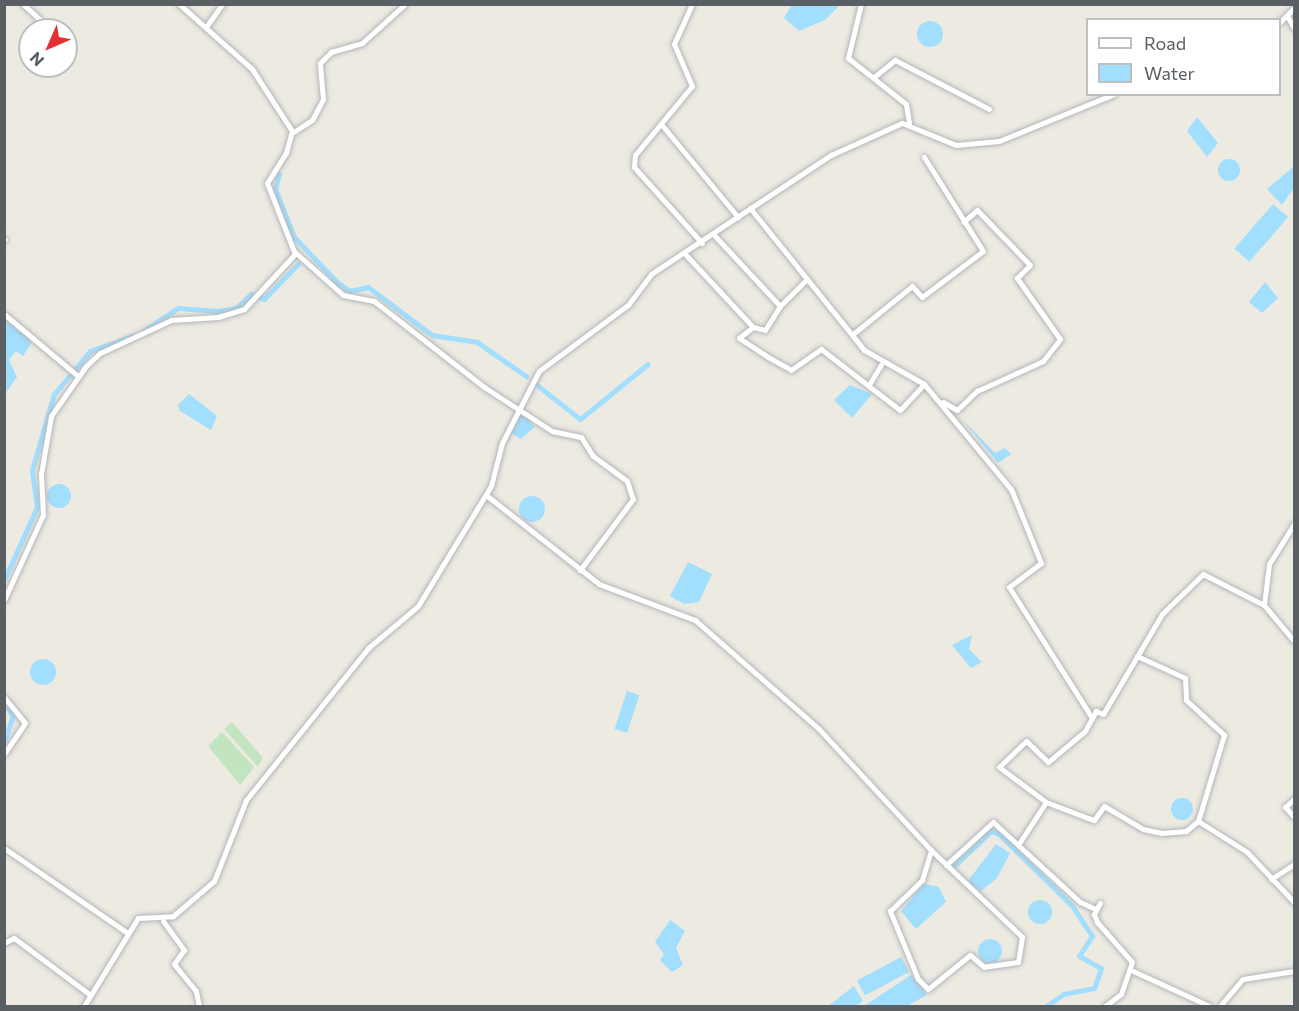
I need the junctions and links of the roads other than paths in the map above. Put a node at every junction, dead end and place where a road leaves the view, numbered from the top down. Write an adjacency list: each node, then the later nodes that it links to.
1 (23, 4): 9 (street)
2 (179, 4): 11 (street)
3 (222, 4): 11 (street)
4 (405, 4): 18 (street)
5 (692, 4): 17 (street)
6 (861, 4): 13 (street)
7 (1294, 8): 8 (street)
8 (1287, 16): 10 (street); 12 (street)
9 (38, 18)
10 (1281, 21)
11 (206, 27): 18 (street)
12 (1294, 28)
13 (874, 77): 15 (street); 16 (street)
14 (1109, 96): 16 (street)
15 (989, 109)
16 (909, 121): 20 (street)
17 (661, 124): 21 (street); 24 (street)
18 (292, 133): 25 (street)
19 (924, 157): 22 (street)
20 (750, 208): 21 (street); 27 (street)
21 (738, 217): 23 (street)
22 (963, 222): 31 (street); 36 (street)
23 (714, 235): 24 (street); 28 (street)
24 (702, 243): 26 (street)
25 (296, 252): 33 (street); 37 (street)
26 (686, 255): 30 (street); 37 (street)
27 (804, 281): 28 (street); 31 (street)
28 (780, 306): 30 (street)
29 (4, 314): 33 (street)
30 (753, 327): 34 (street)
31 (853, 334): 32 (street)
32 (881, 365): 34 (street); 35 (street)
33 (78, 376): 41 (street)
34 (870, 383): 35 (street)
35 (924, 384): 36 (street)
36 (943, 402): 46 (street)
37 (517, 408): 38 (street); 40 (street)
38 (486, 495): 40 (street); 59 (street)
39 (1294, 524): 42 (street)
40 (580, 570): 54 (street)
41 (4, 600)
42 (1264, 605): 43 (street); 44 (street)
43 (1294, 641)
44 (1137, 656): 46 (street); 51 (street)
45 (4, 697): 47 (street)
46 (1092, 718): 49 (street)
47 (4, 754)
48 (1294, 799): 50 (street)
49 (1046, 802): 51 (street); 52 (street)
50 (1294, 817)
51 (1198, 821): 57 (street)
52 (1018, 846): 56 (street); 63 (street)
53 (4, 848): 60 (street)
54 (931, 850): 56 (street); 56 (street)
55 (1294, 864): 57 (street)
56 (946, 866)
57 (1271, 879): 58 (street)
58 (1294, 902)
59 (163, 921): 60 (street); 66 (street)
60 (126, 932): 64 (street)
61 (4, 942): 64 (street)
62 (1294, 970): 69 (street)
63 (1132, 971): 67 (street); 68 (street)
64 (89, 994): 65 (street)
65 (84, 1006)
66 (199, 1006)
67 (1105, 1006)
68 (1209, 1006)
69 (1220, 1006)

